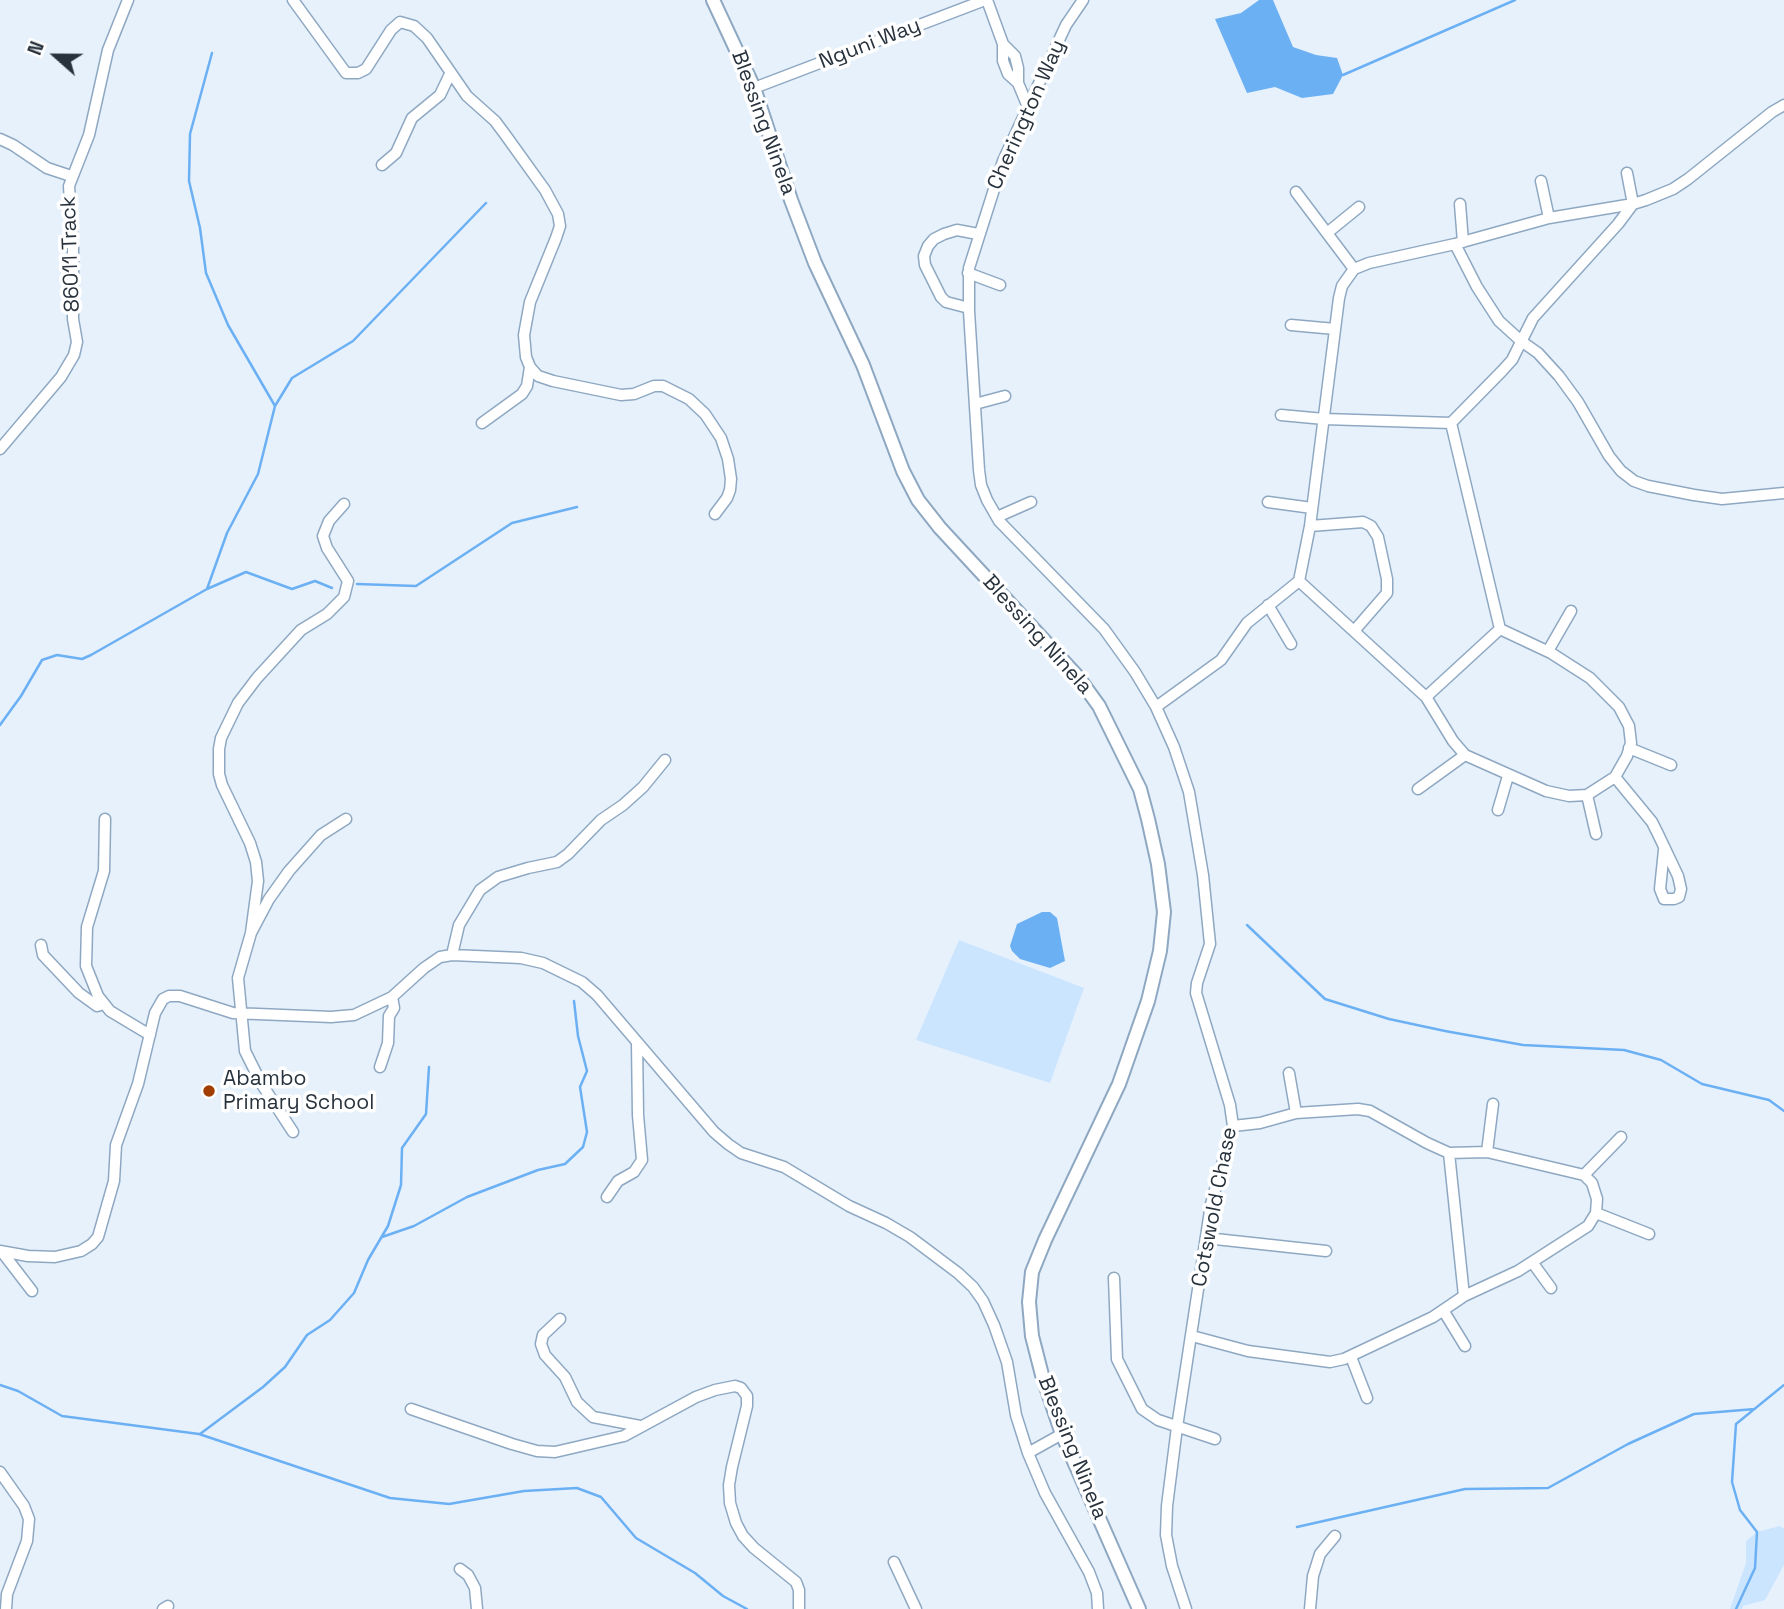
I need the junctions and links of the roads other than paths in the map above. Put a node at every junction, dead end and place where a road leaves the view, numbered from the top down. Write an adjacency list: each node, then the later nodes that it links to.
1 (128, 0): 13 (street, 86011 Track)
2 (293, 0): 6 (street)
3 (713, 0): 7 (street, Blessing Ninela)
4 (986, 0): 7 (street, Nguni Way); 9 (street)
5 (1083, 0): 9 (street, Cherington Way)
6 (450, 74): 11 (street); 30 (street)
7 (754, 88): 108 (street, Blessing Ninela)
8 (1784, 105): 17 (street)
9 (1028, 107): 21 (street, Cherington Way)
10 (0, 139): 13 (street)
11 (382, 165)
12 (1627, 173): 17 (street)
13 (71, 176): 37 (street, 86011 Track)
14 (1541, 181): 19 (street)
15 (1296, 192): 20 (street)
16 (1460, 204): 22 (street)
17 (1633, 204): 19 (street); 29 (street)
18 (1359, 207): 20 (street)
19 (1549, 218): 22 (street)
20 (1326, 233): 23 (street)
21 (978, 234): 24 (street, Cherington Way); 26 (street)
22 (1459, 243): 23 (street); 29 (street)
23 (1354, 270): 28 (street)
24 (968, 273): 25 (street); 26 (street, Cherington Way)
25 (999, 285)
26 (969, 308): 32 (street, Cherington Way)
27 (1291, 325): 28 (street)
28 (1335, 329): 34 (street)
29 (1521, 341): 36 (street); 38 (street)
30 (530, 367): 35 (street); 43 (street)
31 (1005, 396): 32 (street)
32 (975, 404): 44 (street, Cherington Way)
33 (1281, 415): 34 (street)
34 (1324, 419): 36 (street); 42 (street)
35 (482, 423)
36 (1451, 423): 49 (street)
37 (0, 449)
38 (1784, 492)
39 (1031, 502): 44 (street)
40 (1268, 502): 42 (street)
41 (344, 504): 68 (street)
42 (1312, 508): 45 (street)
43 (715, 514)
44 (997, 517): 54 (street, Cherington Way)
45 (1310, 526): 46 (street); 50 (street)
46 (1298, 581): 47 (street); 50 (street)
47 (1268, 606): 51 (street); 54 (street)
48 (1571, 611): 52 (street)
49 (1500, 629): 52 (street); 53 (street)
50 (1354, 631): 53 (street)
51 (1291, 644)
52 (1548, 651): 55 (street)
53 (1426, 697): 56 (street)
54 (1156, 707): 82 (street, Cotswold Chase)
55 (1629, 748): 58 (street); 60 (street)
56 (1465, 755): 59 (street); 61 (street)
57 (665, 760): 70 (street)
58 (1671, 765)
59 (1508, 776): 62 (street); 63 (street)
60 (1615, 777): 62 (street); 67 (street)
61 (1419, 789)
62 (1587, 795): 66 (street)
63 (1498, 810)
64 (346, 819): 68 (street)
65 (105, 820): 72 (street)
66 (1596, 834)
67 (1664, 850)
68 (251, 933): 74 (street)
69 (41, 945): 72 (street)
70 (452, 955): 71 (street); 77 (street)
71 (392, 997): 73 (street); 75 (street)
72 (104, 1004): 76 (street)
73 (374, 1007): 74 (street); 75 (street)
74 (241, 1014): 76 (street); 83 (street)
75 (389, 1016): 78 (street)
76 (149, 1035): 92 (street)
77 (637, 1042): 88 (street); 110 (street)
78 (380, 1067)
79 (1289, 1073): 81 (street)
80 (1493, 1104): 85 (street)
81 (1296, 1113): 82 (street); 86 (street)
82 (1233, 1126): 91 (street, Cotswold Chase)
83 (293, 1132)
84 (1620, 1137): 87 (street)
85 (1487, 1152): 86 (street); 87 (street)
86 (1449, 1153): 98 (street)
87 (1584, 1175): 89 (street)
88 (607, 1197)
89 (1596, 1213): 90 (street); 94 (street)
90 (1649, 1234)
91 (1206, 1238): 93 (street); 101 (street, Cotswold Chase)
92 (1, 1251): 97 (street)
93 (1325, 1251)
94 (1532, 1262): 96 (street); 98 (street)
95 (1114, 1279): 107 (street)
96 (1551, 1288)
97 (32, 1291)
98 (1464, 1296): 99 (street)
99 (1443, 1310): 102 (street); 103 (street)
100 (560, 1320): 106 (street)
101 (1192, 1336): 103 (street); 107 (street, Cotswold Chase)
102 (1465, 1346)
103 (1351, 1357): 104 (street)
104 (1367, 1398)
105 (411, 1409): 106 (street)
106 (641, 1426): 117 (street)
107 (1177, 1427): 109 (street); 121 (street, Cotswold Chase)
108 (1062, 1434): 110 (street); 120 (street, Blessing Ninela)
109 (1215, 1439)
110 (1028, 1453): 119 (street)
111 (0, 1472): 115 (street)
112 (1335, 1536): 122 (street)
113 (894, 1562): 118 (street)
114 (460, 1569): 116 (street)
115 (6, 1609)
116 (477, 1609)
117 (799, 1609)
118 (916, 1609)
119 (1098, 1609)
120 (1139, 1609)
121 (1186, 1609)
122 (1310, 1609)

